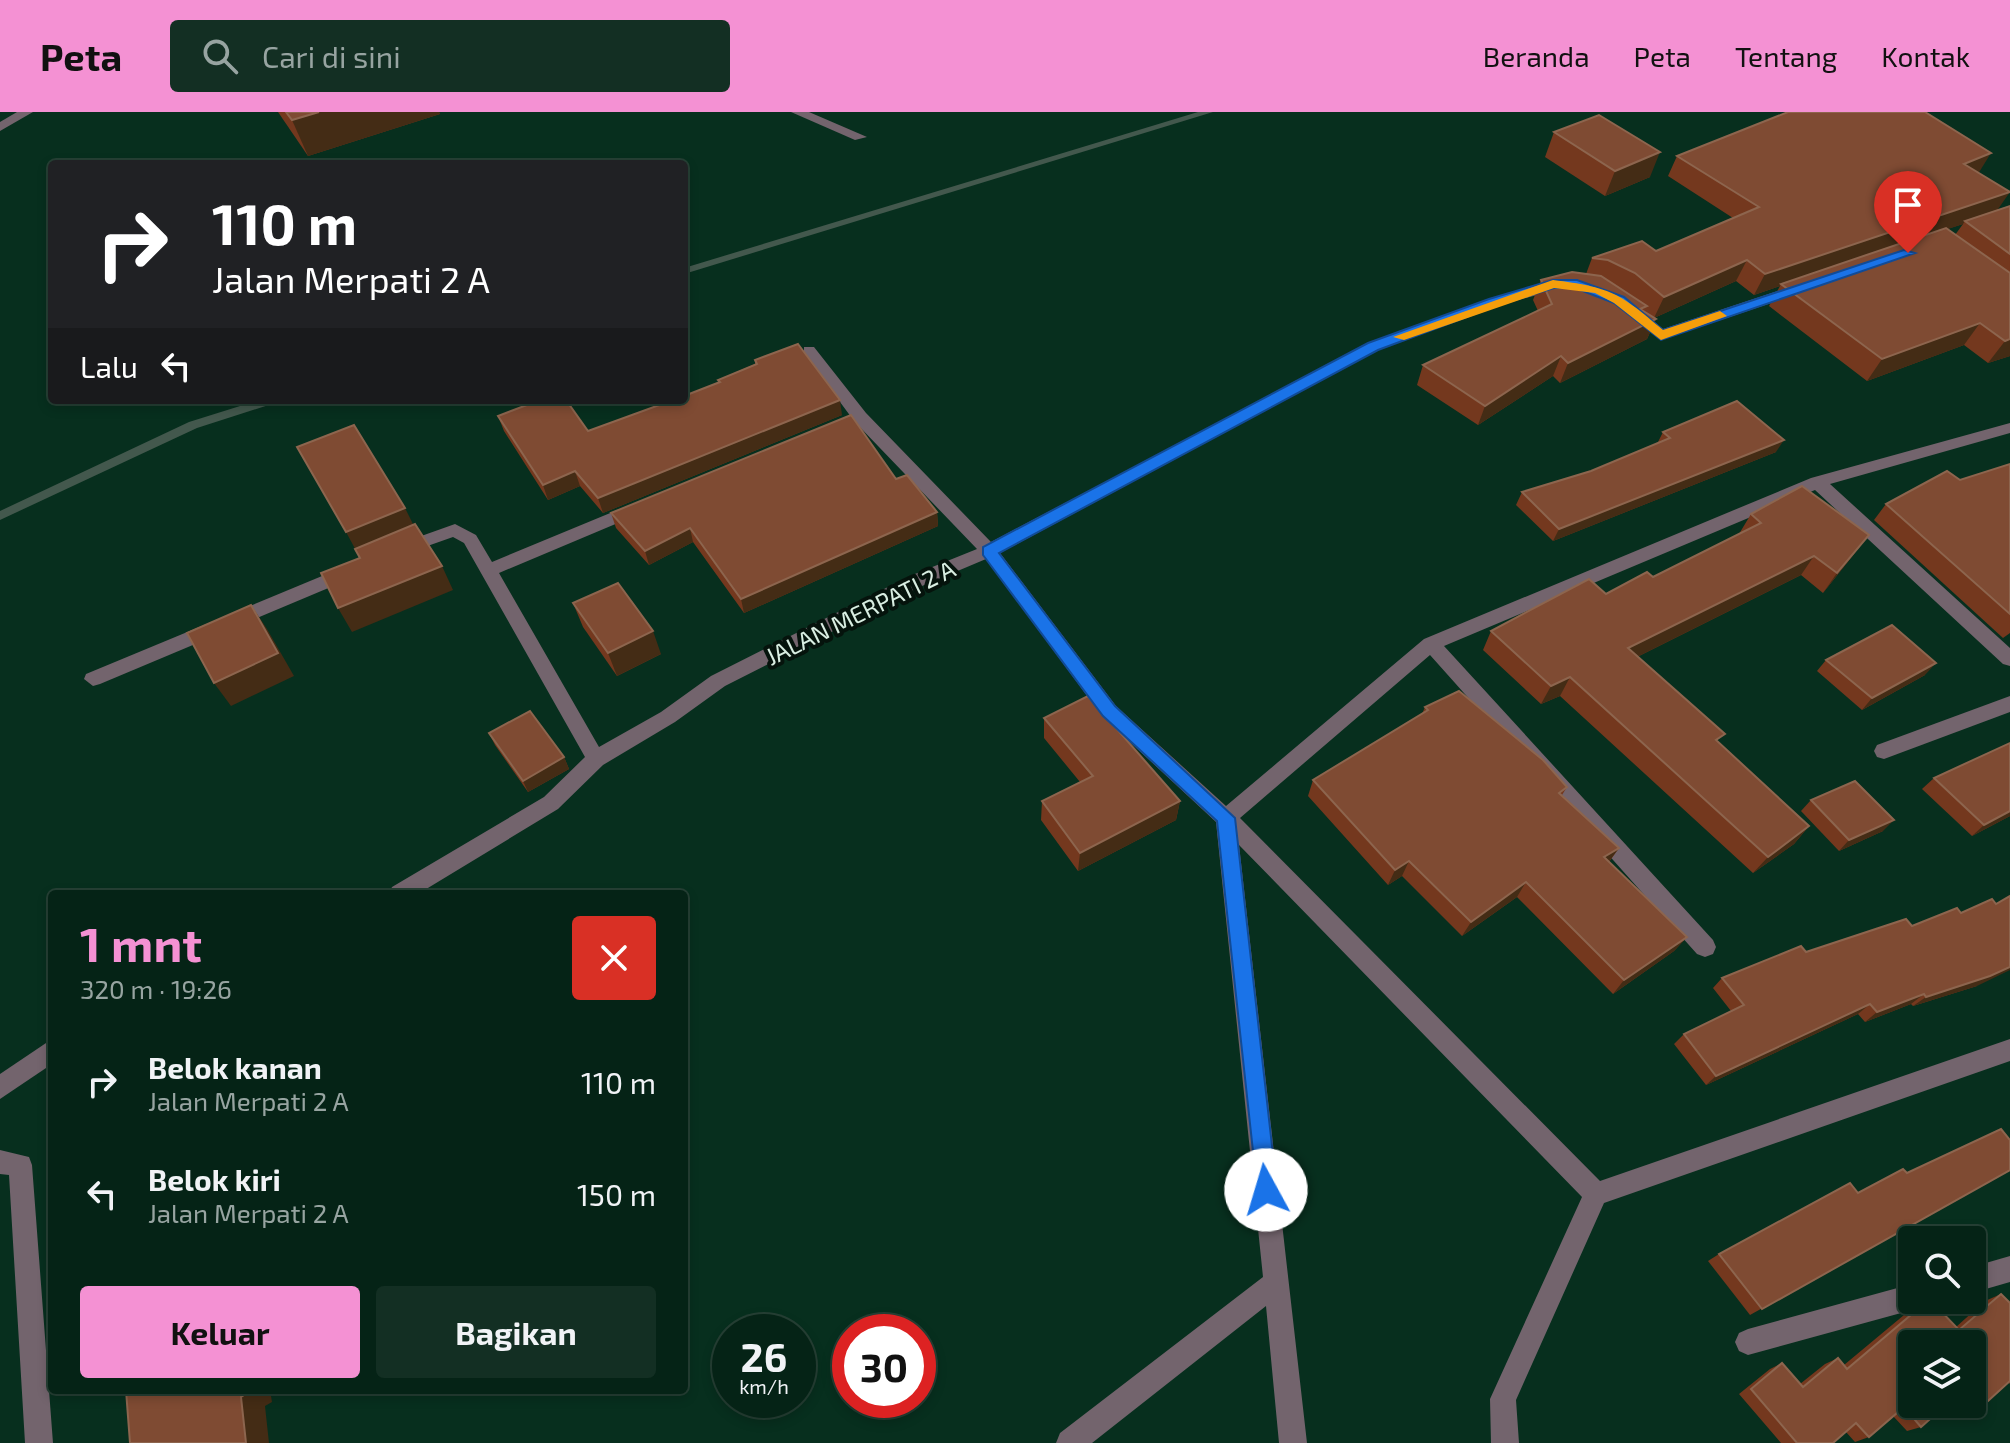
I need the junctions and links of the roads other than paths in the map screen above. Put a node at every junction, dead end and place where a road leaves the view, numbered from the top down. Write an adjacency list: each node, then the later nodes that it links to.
1 (27, 112): 3 (street)
2 (797, 112): 4 (street)
3 (0, 127)
4 (860, 137)
5 (1577, 284): 12 (street, JALAN MERPATI 2 A)
6 (1811, 285): 7 (street)
7 (1619, 300)
8 (809, 350): 12 (street)
9 (2010, 428): 10 (street)
10 (1817, 482): 14 (street); 15 (street)
11 (659, 500): 13 (street)
12 (989, 551): 19 (street, JALAN MERPATI 2 A); 20 (street)
13 (487, 571): 16 (street); 19 (street)
14 (1431, 644): 20 (street); 22 (street)
15 (2010, 659)
16 (93, 679)
17 (2010, 704): 18 (street)
18 (1884, 751)
19 (596, 759): 21 (street, JALAN MERPATI 2 A)
20 (1226, 818): 27 (street); 30 (street)
21 (407, 890)
22 (1705, 947)
23 (2010, 1050): 27 (street)
24 (48, 1053): 25 (street)
25 (0, 1088)
26 (0, 1162): 33 (street)
27 (1596, 1194): 36 (street)
28 (2010, 1269): 29 (street)
29 (1986, 1276)
30 (1276, 1282): 34 (street); 35 (street)
31 (1898, 1301): 32 (street)
32 (1748, 1342)
33 (39, 1443)
34 (1070, 1443)
35 (1293, 1443)
36 (1505, 1443)

